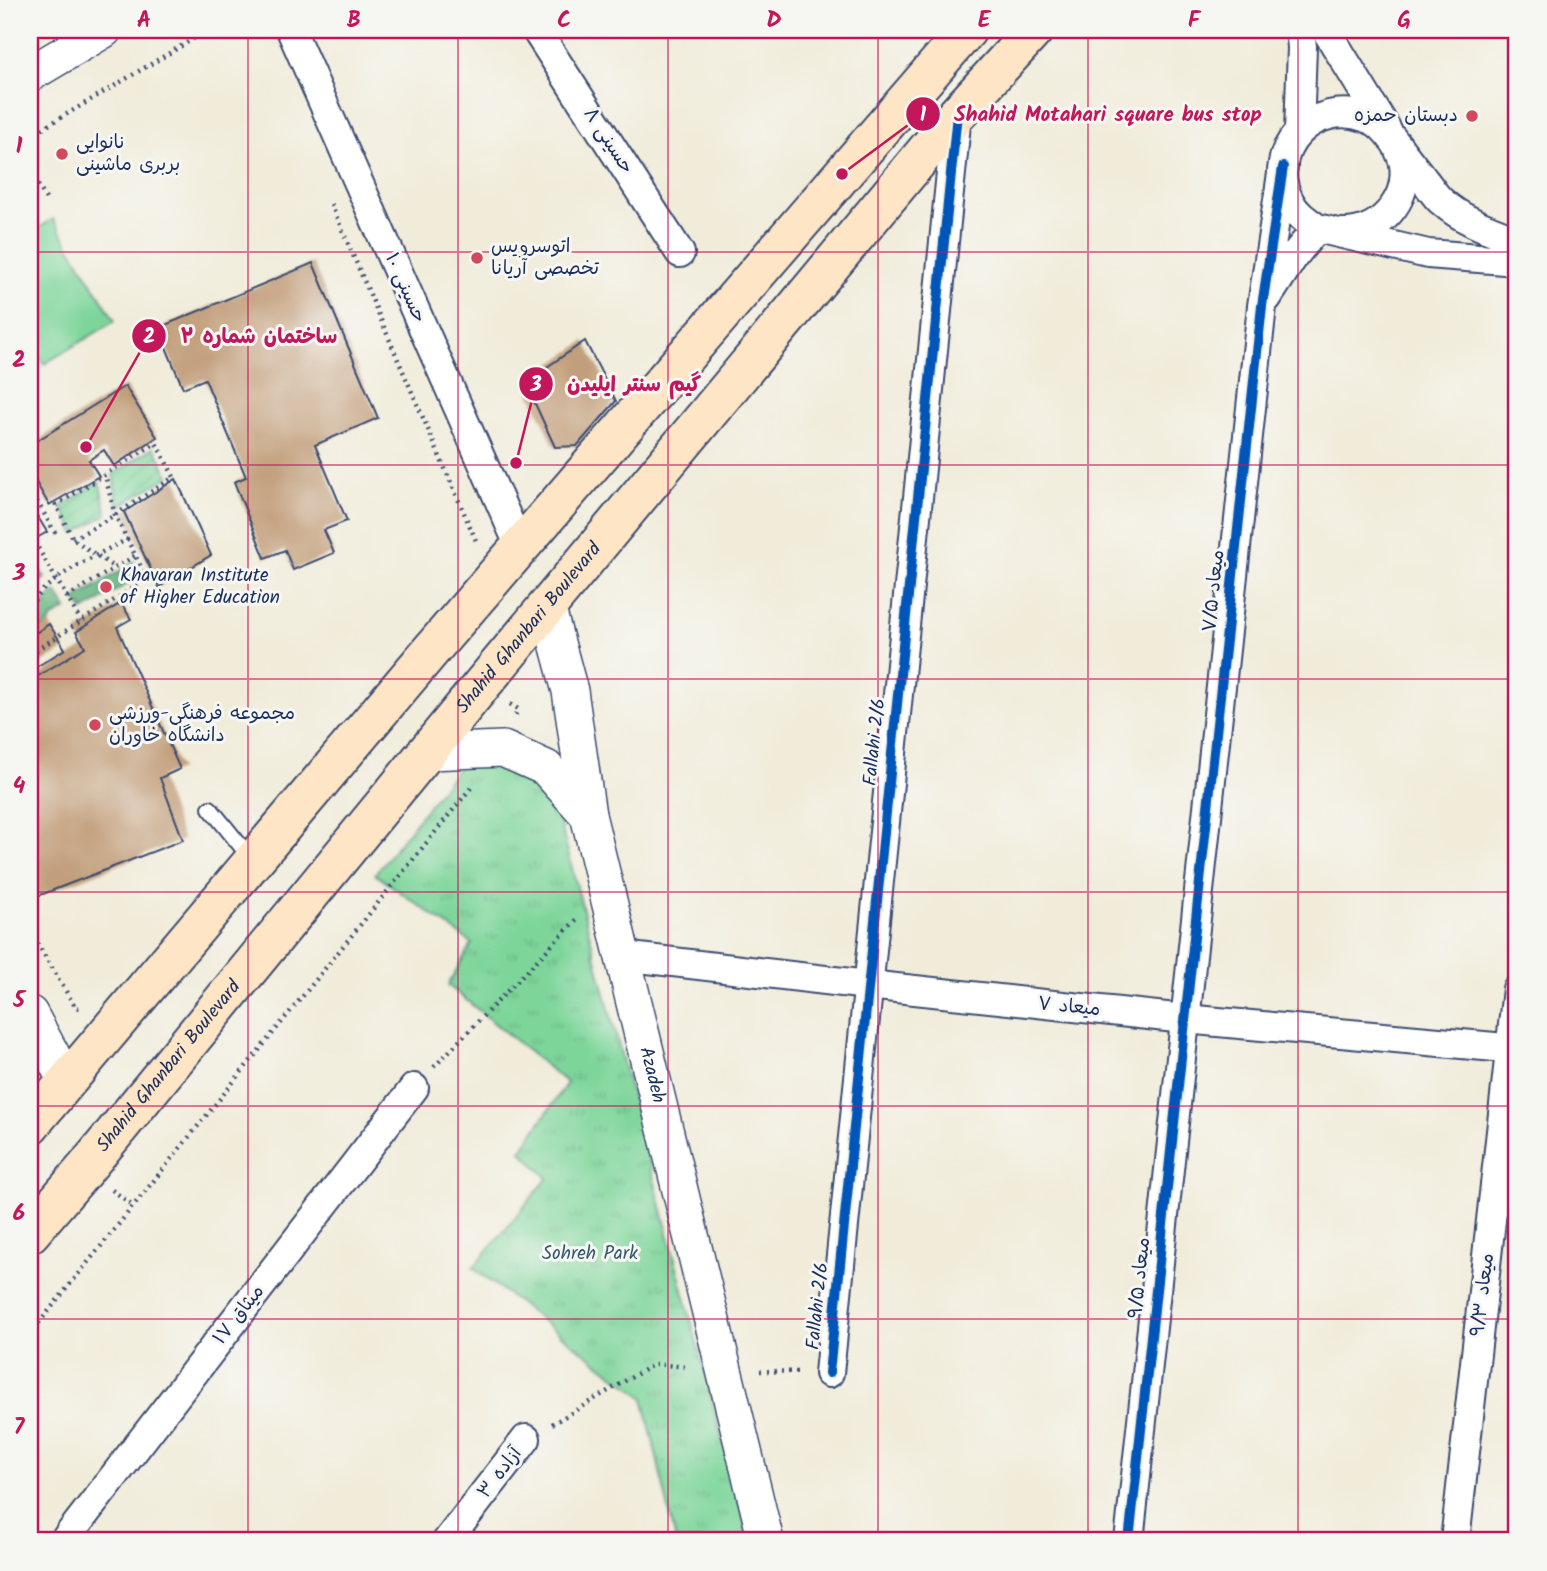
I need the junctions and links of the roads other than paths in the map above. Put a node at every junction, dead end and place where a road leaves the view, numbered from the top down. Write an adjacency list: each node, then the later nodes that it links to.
1 (104, 30): 8 (street)
2 (291, 30): 18 (street, حسینی ۱۰)
3 (536, 30): 15 (street, حسینی ۸)
4 (967, 30): 18 (main road)
5 (1034, 30): 9 (main road, Shahid Ghanbari Boulevard)
6 (1300, 30): 10 (street)
7 (1325, 30): 11 (street)
8 (30, 74)
9 (957, 114): 19 (main road, Shahid Ghanbari Boulevard); 25 (street, Fallahi 2/6)
10 (1299, 131): 11 (street); 12 (street)
11 (1392, 139): 13 (street); 14 (street)
12 (1283, 167): 13 (street); 17 (street, میعاد ۷/۵)
13 (1326, 231): 16 (street); 17 (street, میعاد ۷/۵)
14 (1517, 240)
15 (680, 253)
16 (1517, 261)
17 (1262, 306): 28 (street, میعاد ۷/۵)
18 (520, 547): 23 (main road)
19 (547, 606): 20 (main road, Shahid Ghanbari Boulevard); 22 (street, Azadeh)
20 (428, 752): 22 (street); 33 (main road, Shahid Ghanbari Boulevard)
21 (210, 808): 23 (lane)
22 (588, 815): 24 (street, Azadeh)
23 (252, 862): 30 (main road)
24 (622, 956): 25 (street, میعاد ۷); 38 (street, Azadeh)
25 (868, 985): 28 (street, میعاد ۷); 34 (street, Fallahi 2/6)
26 (1517, 989): 29 (street, میعاد ۹/۳)
27 (30, 1014): 30 (street)
28 (1185, 1019): 29 (street, میعاد ۷); 39 (street, میعاد ۹/۵)
29 (1514, 1049): 40 (street, میعاد ۹/۳)
30 (66, 1081): 32 (main road)
31 (414, 1088): 36 (street, میثاق ۱۷)
32 (30, 1125)
33 (30, 1233)
34 (829, 1373)
35 (526, 1439): 37 (street, آزاده ۳)
36 (64, 1541)
37 (447, 1541)
38 (766, 1541)
39 (1129, 1541)
40 (1455, 1541)

